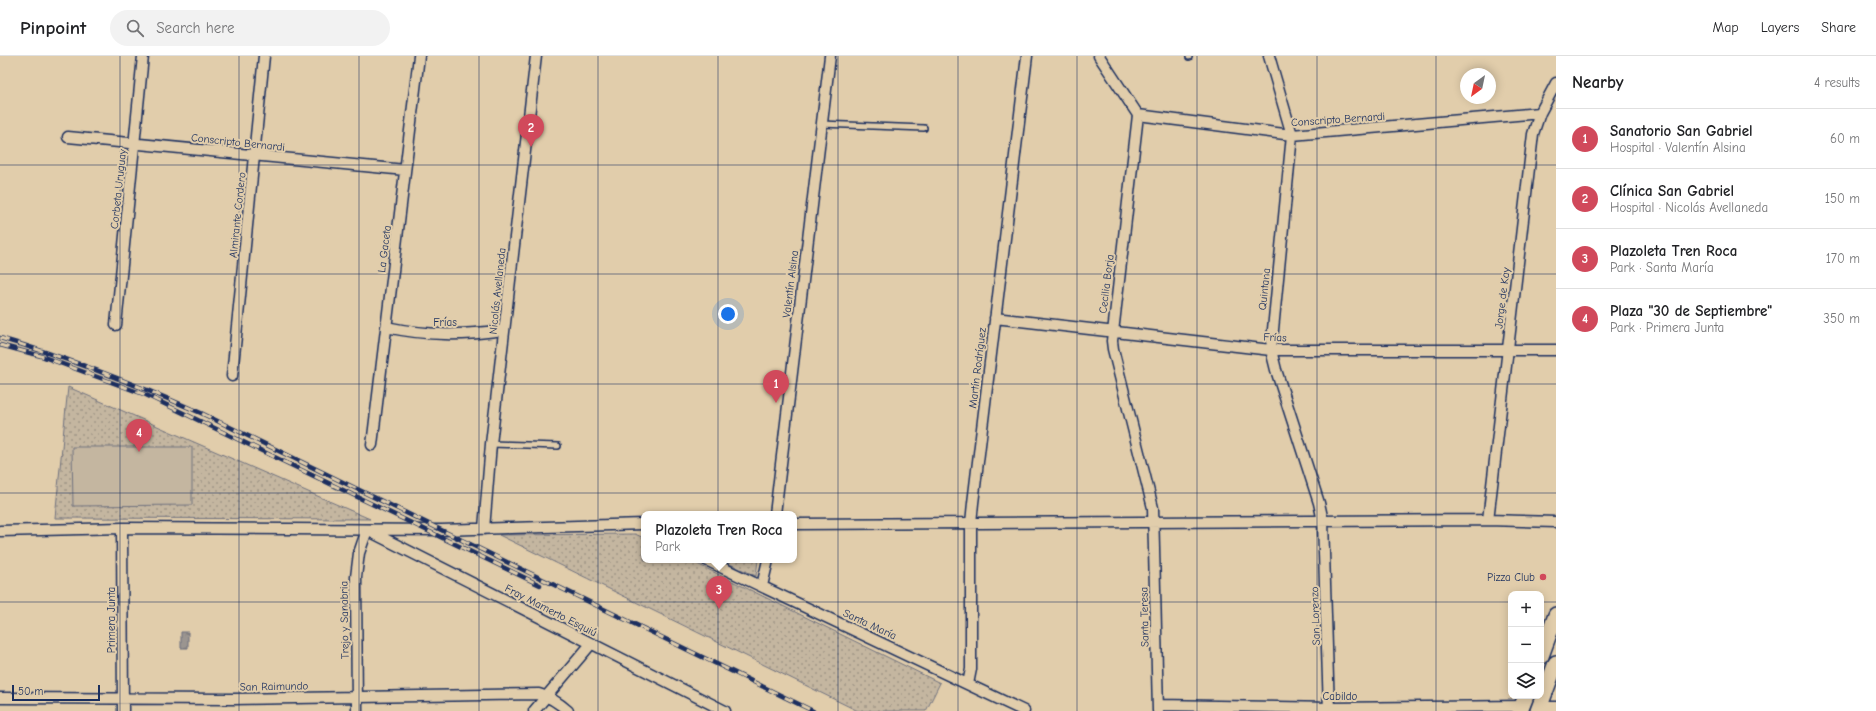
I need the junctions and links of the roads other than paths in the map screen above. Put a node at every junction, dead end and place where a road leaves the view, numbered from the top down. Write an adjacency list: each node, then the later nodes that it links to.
1 (143, 56): 16 (street, Corbeta Uruguay)
2 (264, 56): 17 (street, Almirante Cordero)
3 (419, 56): 18 (street, La Gaceta)
4 (536, 56): 22 (street, Nicolás Avellaneda)
5 (830, 56): 12 (street, Valentín Alsina)
6 (1027, 56): 19 (street, Martín Rodríguez)
7 (1099, 56): 11 (street)
8 (1269, 56): 14 (street, Quintana)
9 (1556, 83): 10 (street, Jorge de Kay)
10 (1540, 113): 14 (street, Conscripto Bernardi); 25 (street, Jorge de Kay)
11 (1138, 115): 14 (street, Conscripto Bernardi); 23 (street, Cecilia Borja)
12 (821, 124): 13 (lane); 31 (street, Valentín Alsina)
13 (924, 128)
14 (1292, 135): 24 (street, Quintana)
15 (68, 137): 16 (street, Conscripto Bernardi)
16 (134, 144): 17 (street, Conscripto Bernardi); 20 (street, Corbeta Uruguay)
17 (256, 156): 18 (street, Conscripto Bernardi); 27 (street, Almirante Cordero)
18 (405, 170): 21 (street, La Gaceta)
19 (995, 318): 23 (street, Frías); 35 (street, Martín Rodríguez)
20 (116, 324)
21 (386, 327): 22 (street, Frías); 29 (street, La Gaceta)
22 (504, 330): 28 (street, Nicolás Avellaneda)
23 (1113, 332): 24 (street, Frías); 36 (street, Cecilia Borja)
24 (1271, 350): 25 (street, Frías); 33 (street, Quintana)
25 (1508, 350): 26 (street, Frías); 32 (street, Jorge de Kay)
26 (1556, 350)
27 (232, 376)
28 (492, 444): 30 (lane); 41 (street, Nicolás Avellaneda)
29 (372, 446)
30 (558, 446)
31 (775, 511)
32 (1488, 520): 33 (street); 34 (street)
33 (1323, 521): 36 (street); 61 (street, San Lorenzo)
34 (1556, 522)
35 (971, 523): 36 (street); 39 (street); 52 (street, Martín Rodríguez)
36 (1154, 523): 59 (street, Santa Teresa)
37 (628, 524): 38 (street); 41 (street); 43 (street)
38 (641, 524)
39 (797, 524)
40 (122, 528): 42 (street); 44 (street); 56 (street, Primera Junta)
41 (484, 529): 42 (street)
42 (367, 530): 49 (street, Fray Mamerto Esquiú); 54 (street, Trejo y Sanabria)
43 (641, 530)
44 (0, 531)
45 (712, 563): 47 (street, Santa María)
46 (767, 563): 47 (street)
47 (762, 586): 52 (street, Santa María)
48 (1556, 615): 50 (main road)
49 (591, 644): 53 (street); 66 (street, Fray Mamerto Esquiú)
50 (1544, 648)
51 (1556, 663): 60 (main road)
52 (968, 684): 67 (street, Santa María)
53 (547, 696): 54 (street, San Raimundo); 64 (street); 65 (street)
54 (357, 697): 56 (street, San Raimundo); 63 (street, Trejo y Sanabria)
55 (0, 698): 56 (street, San Raimundo)
56 (123, 698): 62 (street, Primera Junta)
57 (1523, 704): 61 (street, Cabildo)
58 (1556, 707): 60 (street)
59 (1158, 708): 61 (street, Cabildo)
60 (1539, 709)
61 (1330, 710)
62 (123, 711)
63 (357, 711)
64 (534, 711)
65 (568, 711)
66 (725, 711)
67 (1024, 711)

